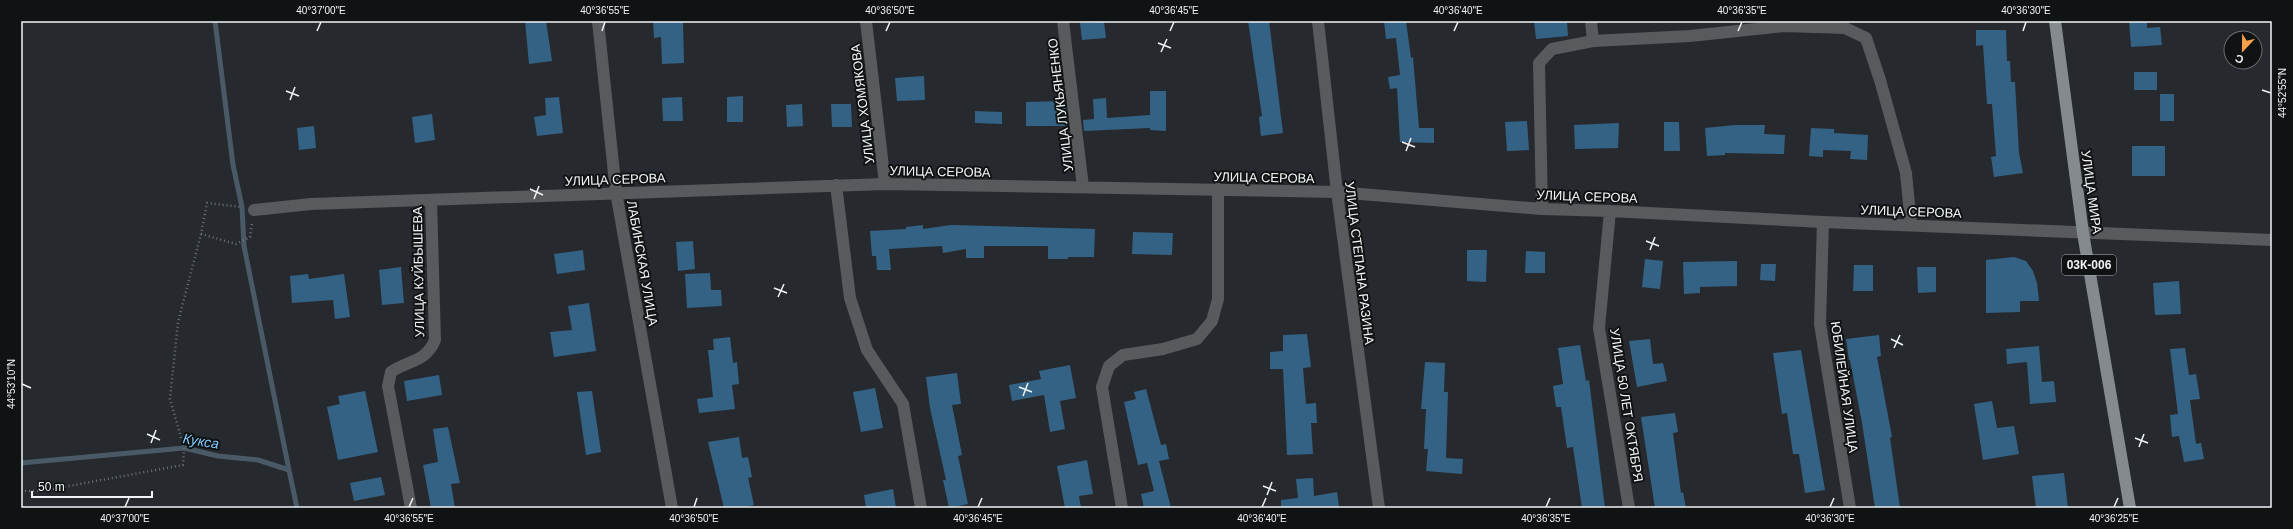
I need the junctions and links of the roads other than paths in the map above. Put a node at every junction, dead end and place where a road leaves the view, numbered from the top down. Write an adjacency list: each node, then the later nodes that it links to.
1 (598, 21): 13 (street, ЛАБИНСКАЯ УЛИЦА)
2 (866, 21): 9 (street, УЛИЦА ХОМЯКОВА)
3 (1063, 21): 11 (street, УЛИЦА ЛУКЬЯНЕНКО)
4 (1318, 21): 14 (street, УЛИЦА СТЕПАНА РАЗИНА)
5 (1591, 21): 8 (street)
6 (2055, 21): 21 (main road, УЛИЦА МИРА / 03К-006)
7 (1784, 23): 8 (street); 20 (street)
8 (1593, 42): 16 (street)
9 (885, 184): 10 (street, УЛИЦА СЕРОВА); 11 (street, УЛИЦА СЕРОВА)
10 (836, 185): 13 (street, УЛИЦА СЕРОВА); 25 (street)
11 (1083, 187): 12 (street, УЛИЦА СЕРОВА)
12 (1218, 189): 14 (street, УЛИЦА СЕРОВА); 26 (street)
13 (616, 192): 15 (street, УЛИЦА СЕРОВА); 24 (street, ЛАБИНСКАЯ УЛИЦА)
14 (1337, 192): 16 (street, УЛИЦА СЕРОВА); 27 (street, УЛИЦА СТЕПАНА РАЗИНА)
15 (431, 200): 17 (street, УЛИЦА СЕРОВА); 23 (street, УЛИЦА КУЙБЫШЕВА)
16 (1542, 209): 18 (street, УЛИЦА СЕРОВА)
17 (254, 210)
18 (1610, 211): 19 (street, УЛИЦА СЕРОВА); 28 (street, УЛИЦА 50 ЛЕТ ОКТЯБРЯ)
19 (1823, 222): 20 (street, УЛИЦА СЕРОВА); 29 (street, ЮБИЛЕЙНАЯ УЛИЦА)
20 (1911, 226): 21 (street, УЛИЦА СЕРОВА)
21 (2083, 233): 22 (street, УЛИЦА СЕРОВА); 30 (main road, УЛИЦА МИРА / 03К-006)
22 (2272, 240)
23 (411, 508)
24 (672, 508)
25 (921, 508)
26 (1122, 508)
27 (1379, 508)
28 (1629, 508)
29 (1850, 508)
30 (2130, 508)

